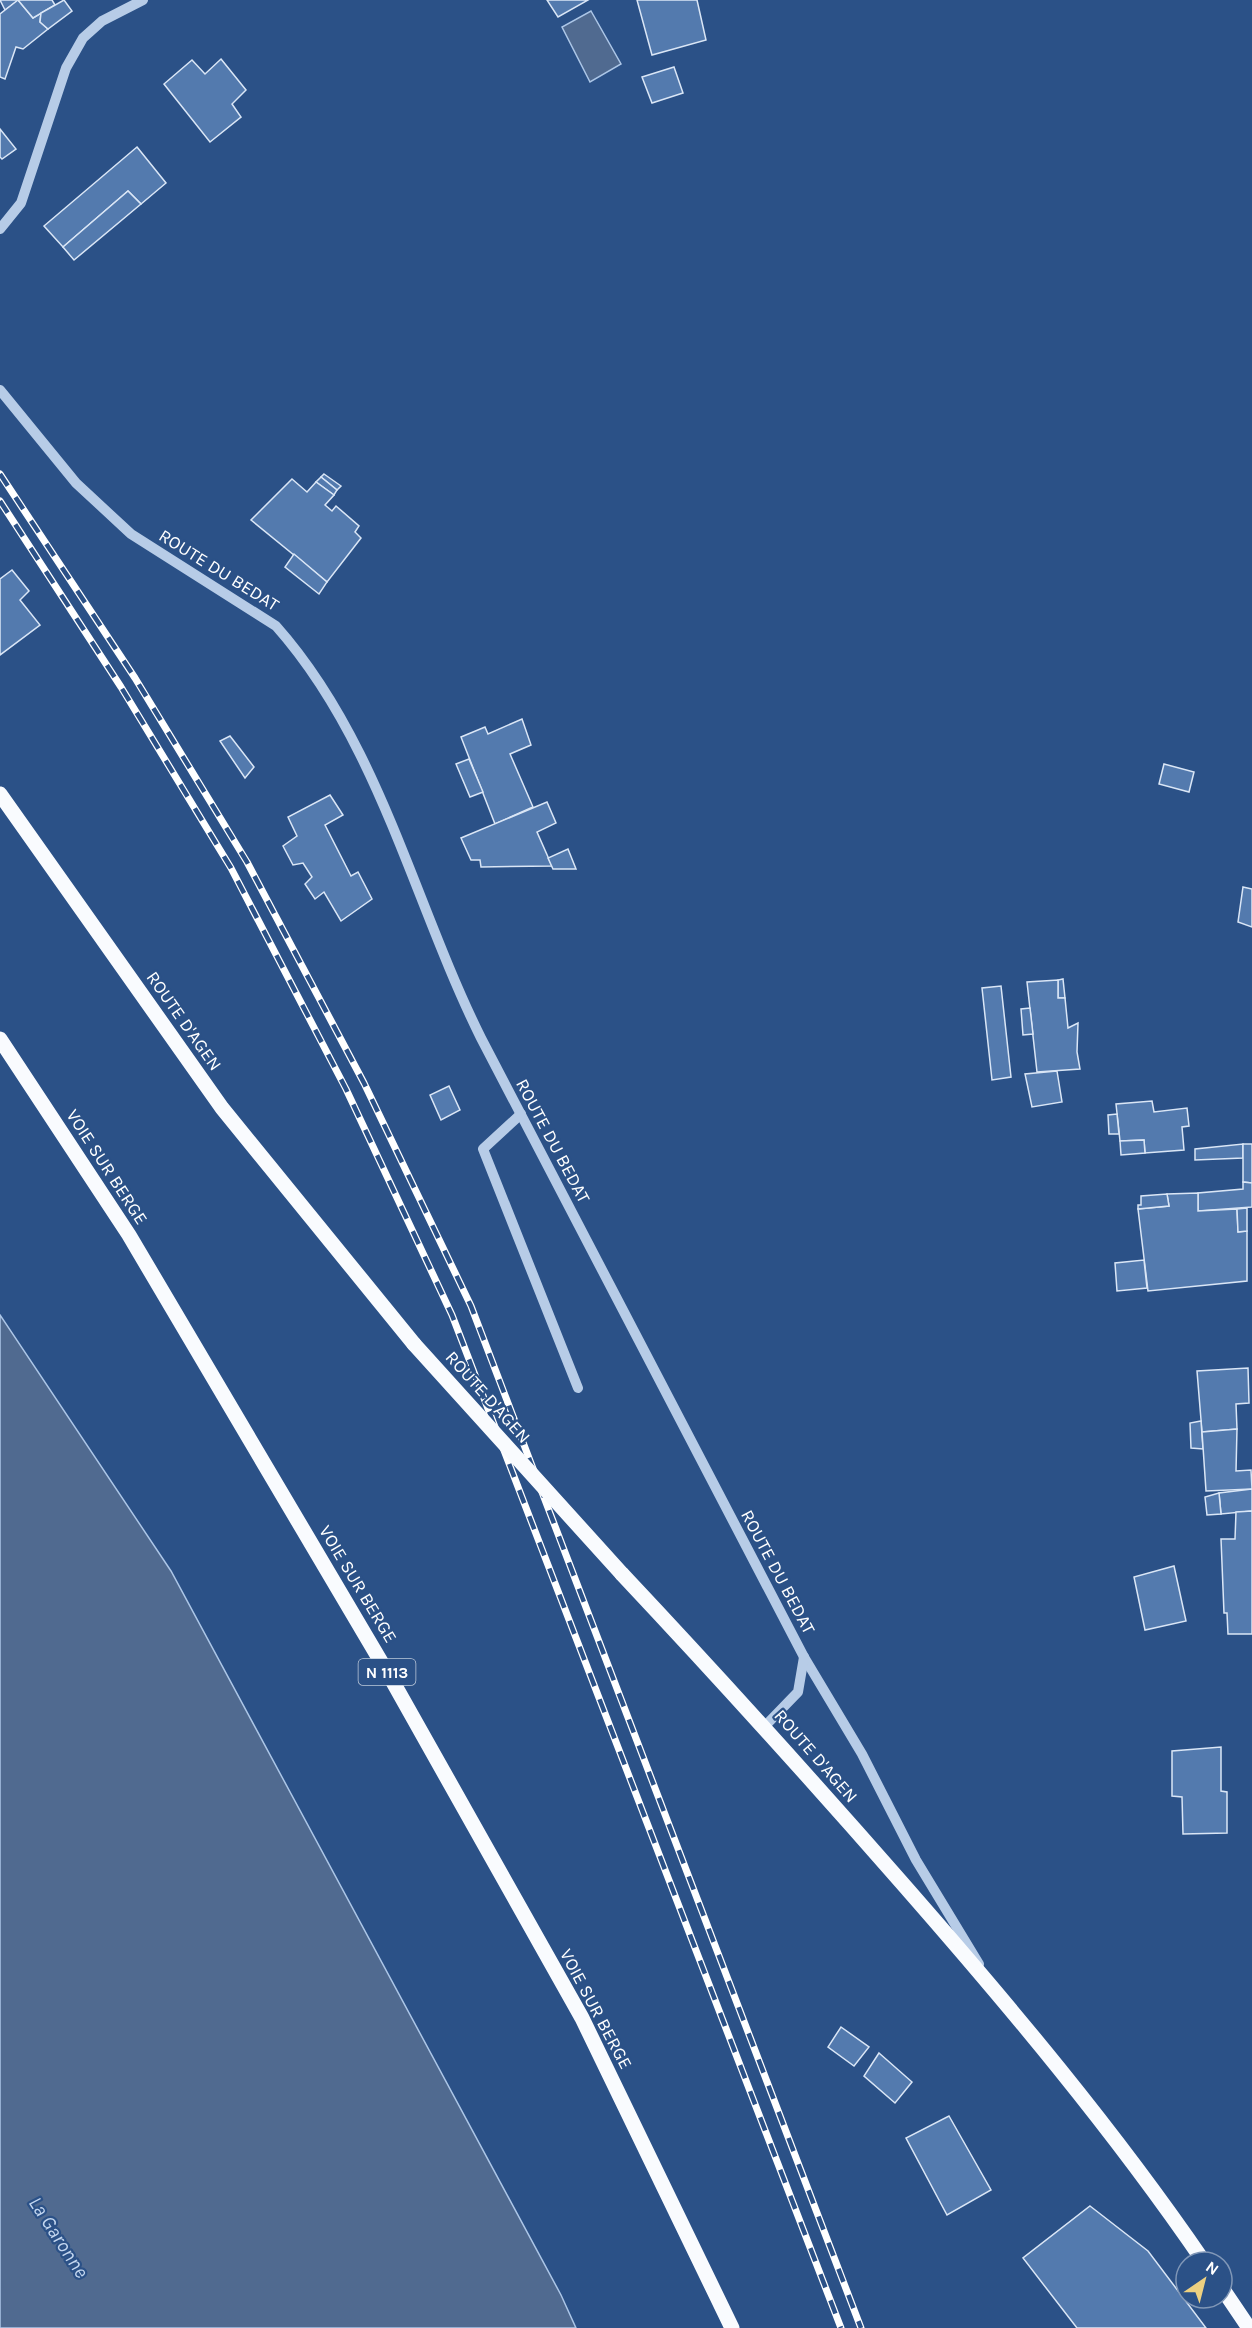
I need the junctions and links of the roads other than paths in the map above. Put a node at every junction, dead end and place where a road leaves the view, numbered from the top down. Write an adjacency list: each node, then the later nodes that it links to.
1 (143, 0): 2 (street)
2 (0, 228)
3 (0, 390): 6 (street, ROUTE DU BEDAT)
4 (0, 794): 9 (main road, ROUTE D'AGEN, bridge)
5 (0, 1039): 13 (main road, VOIE SUR BERGE / N 1113)
6 (521, 1114): 7 (street); 8 (street, ROUTE DU BEDAT)
7 (578, 1388)
8 (804, 1657): 9 (street); 10 (street, ROUTE DU BEDAT)
9 (764, 1727): 10 (main road, ROUTE D'AGEN)
10 (993, 1988): 11 (main road, ROUTE D'AGEN)
11 (1196, 2250)
12 (1234, 2306): 14 (main road)
13 (732, 2328)
14 (1249, 2328)

